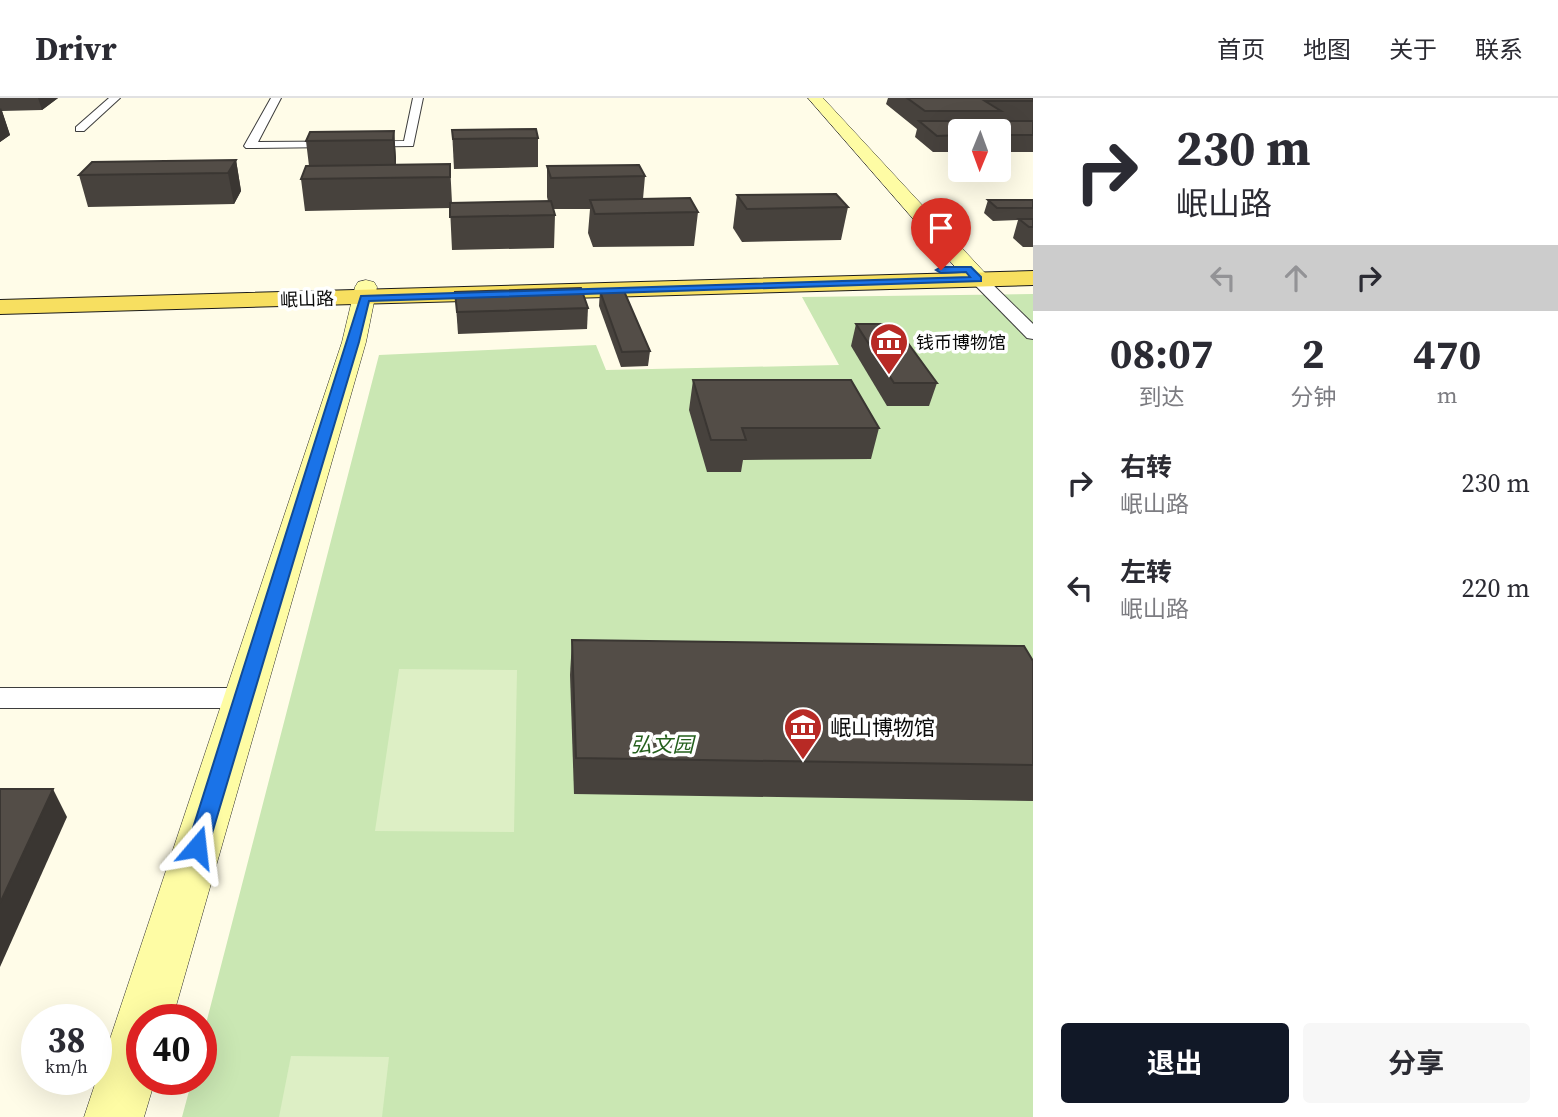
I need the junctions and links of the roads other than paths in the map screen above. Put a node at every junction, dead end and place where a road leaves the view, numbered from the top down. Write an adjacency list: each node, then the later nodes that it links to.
1 (115, 98): 5 (street)
2 (276, 98): 3 (street)
3 (418, 98)
4 (816, 98): 7 (street)
5 (80, 129)
6 (1033, 268): 7 (main road, 岷山路)
7 (973, 274): 8 (main road, 岷山路); 9 (main road, 岷山路); 12 (street)
8 (1033, 278)
9 (365, 292): 10 (main road, 岷山路); 11 (main road, 岷山路); 14 (street)
10 (0, 296)
11 (0, 307)
12 (1033, 334)
13 (0, 698): 14 (street)
14 (243, 698): 15 (street)
15 (149, 1004)
16 (126, 1078): 17 (street)
17 (114, 1117)

